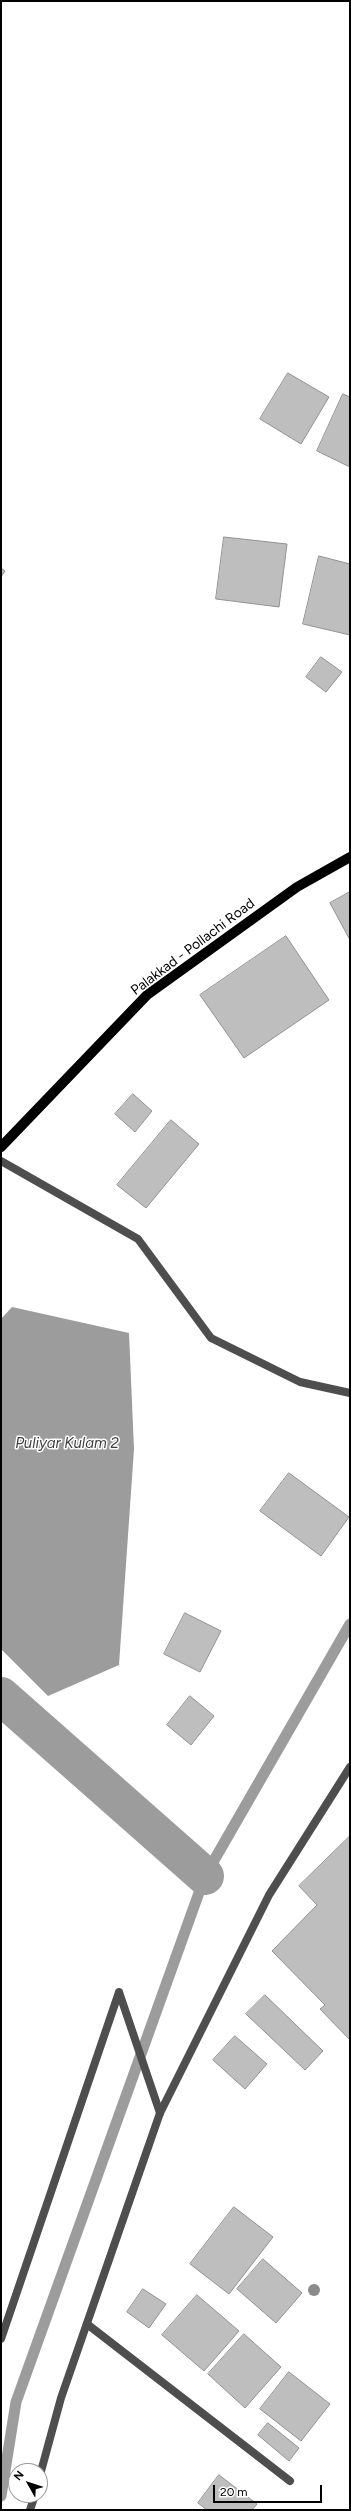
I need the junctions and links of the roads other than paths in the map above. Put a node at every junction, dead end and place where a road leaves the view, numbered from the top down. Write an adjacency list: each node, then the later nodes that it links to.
1 (350, 858): 2 (main road, Palakkad - Pollachi Road)
2 (1, 1147)
3 (1, 1161): 4 (street)
4 (350, 1393)
5 (350, 1767): 6 (street)
6 (160, 2113): 7 (street); 8 (street)
7 (87, 2324): 9 (street); 10 (street)
8 (1, 2339)
9 (43, 2463)
10 (290, 2481)

